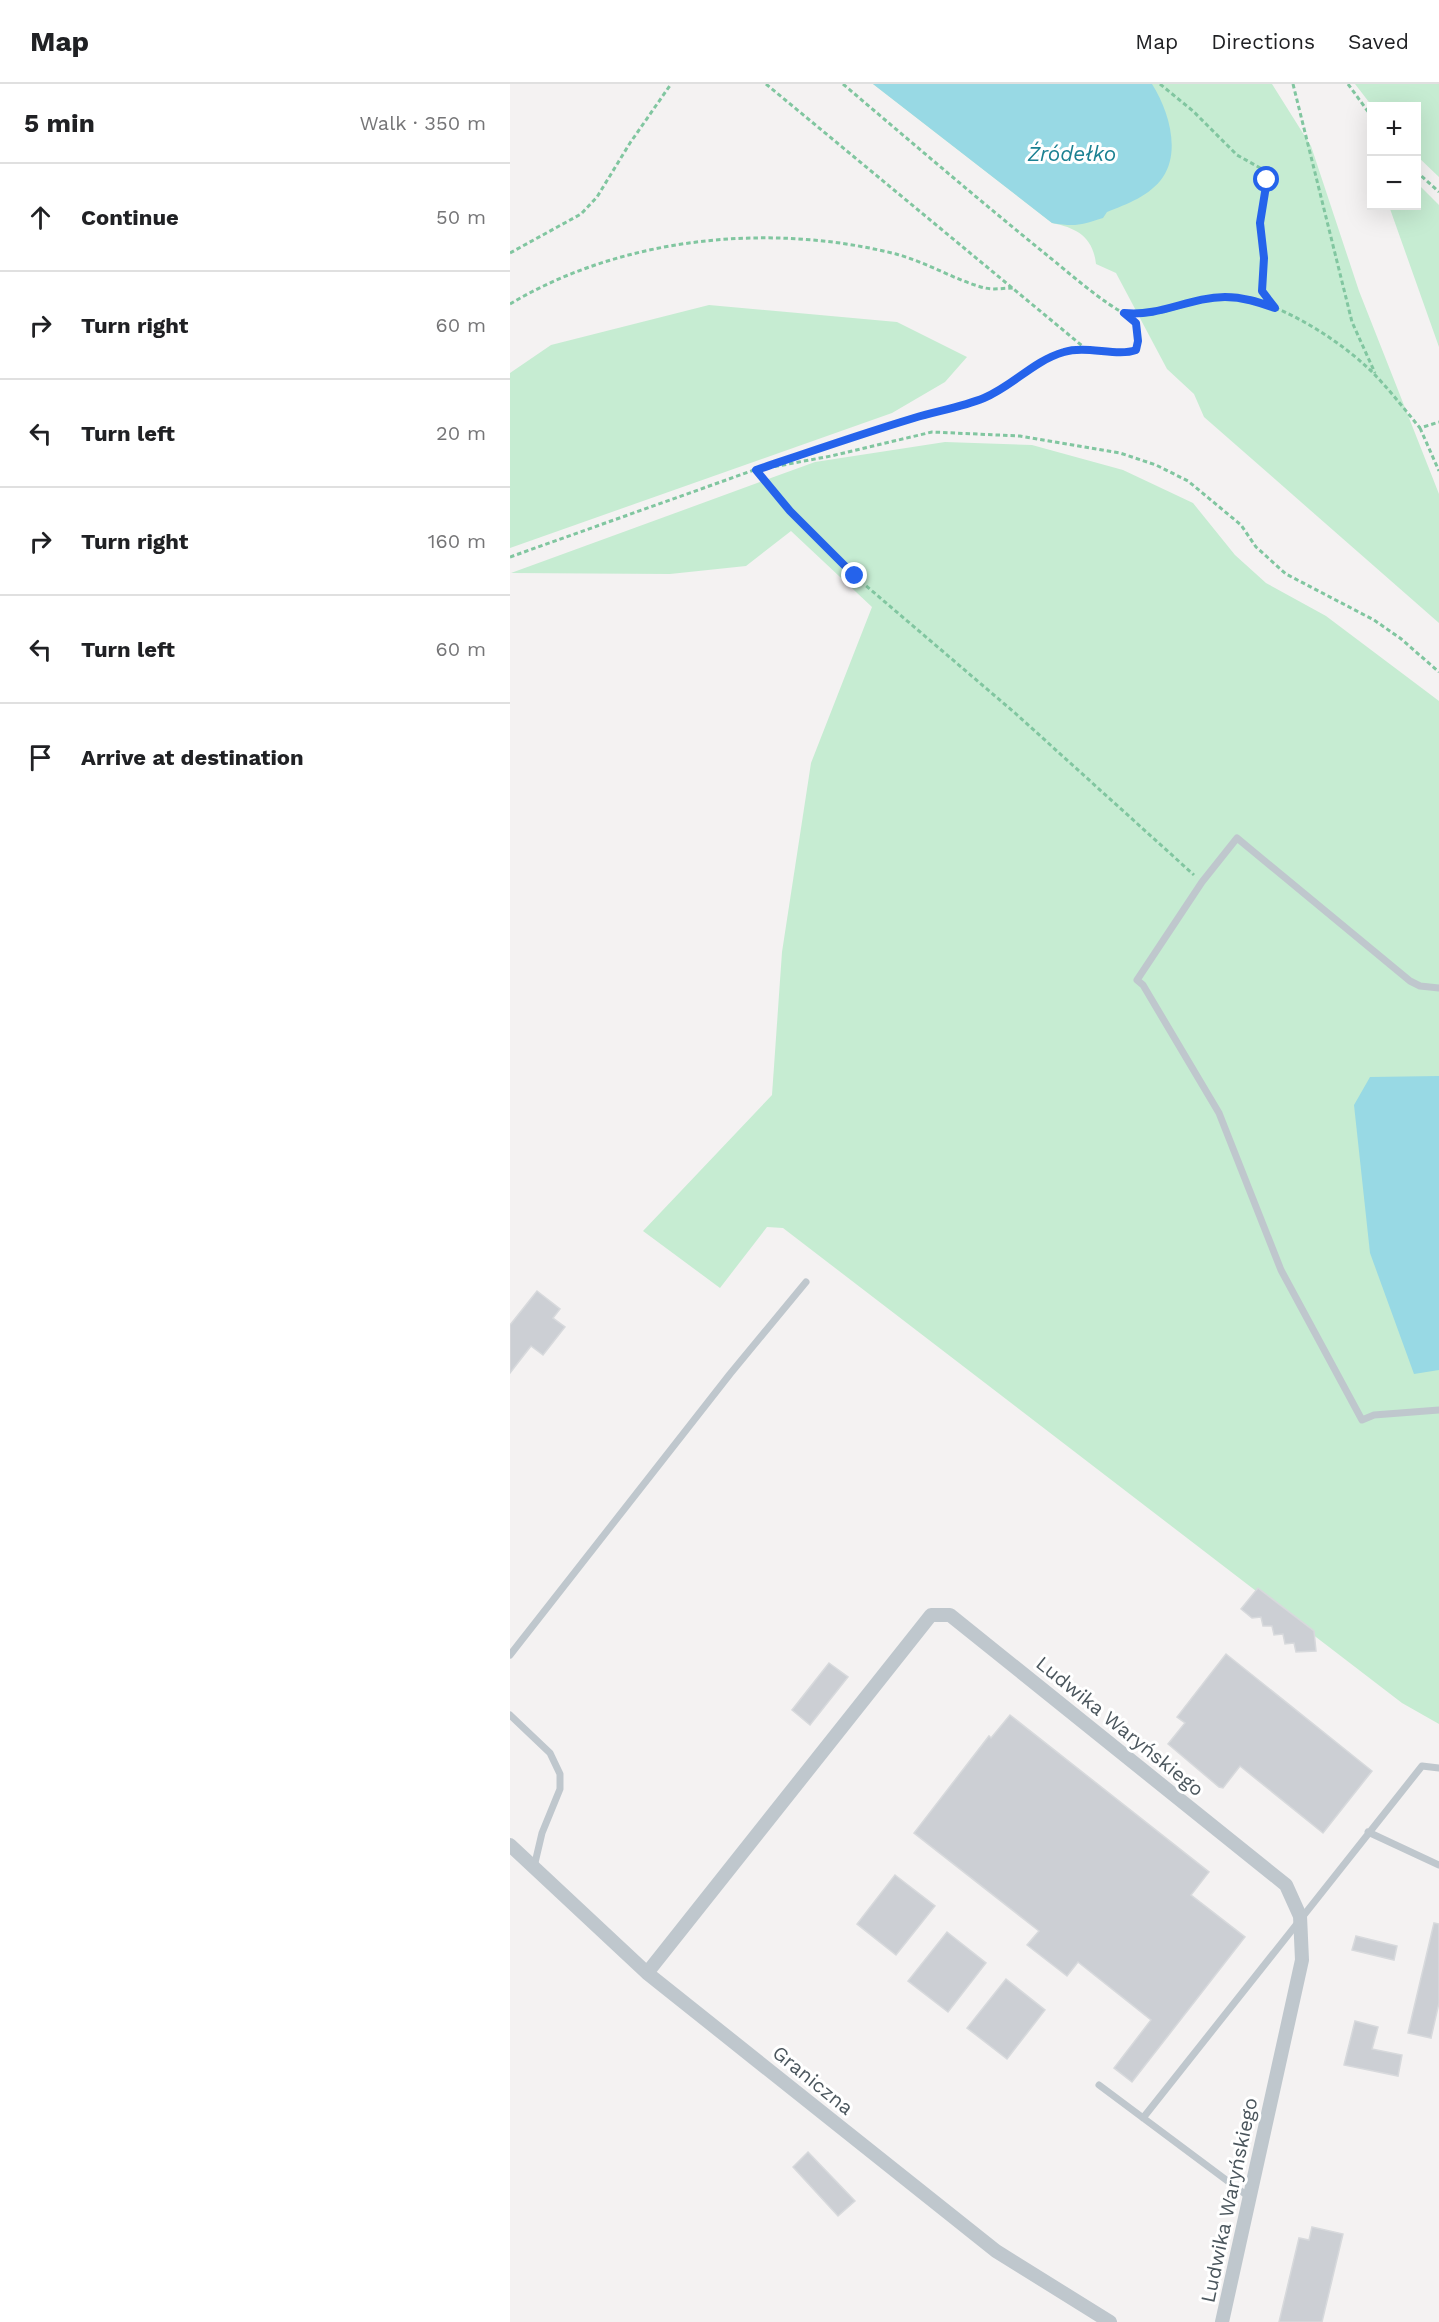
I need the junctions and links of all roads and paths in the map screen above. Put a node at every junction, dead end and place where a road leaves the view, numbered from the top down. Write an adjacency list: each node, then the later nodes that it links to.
1 (672, 84): 10 (path)
2 (766, 84): 11 (path)
3 (843, 84): 14 (path)
4 (1160, 84): 13 (path)
5 (1293, 84): 16 (path)
6 (1348, 84): 7 (path)
7 (1367, 111)
8 (1421, 176): 9 (path)
9 (1439, 192)
10 (510, 253)
11 (1013, 288): 12 (path); 15 (path)
12 (510, 304)
13 (1275, 308): 14 (path); 16 (path)
14 (1124, 313): 15 (path)
15 (1086, 350): 19 (path)
16 (1375, 375): 18 (path)
17 (1439, 422): 18 (path)
18 (1420, 428): 20 (path)
19 (756, 470): 21 (path); 22 (path); 23 (path)
20 (1439, 471)
21 (510, 557)
22 (1439, 672)
23 (1202, 882): 24 (lane); 26 (lane)
24 (1439, 988)
25 (806, 1282): 27 (lane)
26 (1439, 1410)
27 (510, 1655)
28 (510, 1715): 33 (lane)
29 (1439, 1768): 30 (lane)
30 (1368, 1832): 32 (lane); 34 (lane)
31 (510, 1845): 33 (street, Graniczna)
32 (1439, 1866)
33 (534, 1867): 35 (street, Graniczna)
34 (1300, 1916): 35 (street, Ludwika Waryńskiego); 37 (lane); 38 (street, Ludwika Waryńskiego)
35 (647, 1973): 39 (street, Graniczna)
36 (1099, 2085): 37 (lane)
37 (1143, 2118): 38 (lane)
38 (1250, 2198): 40 (street, Ludwika Waryńskiego)
39 (1110, 2322)
40 (1222, 2322)

